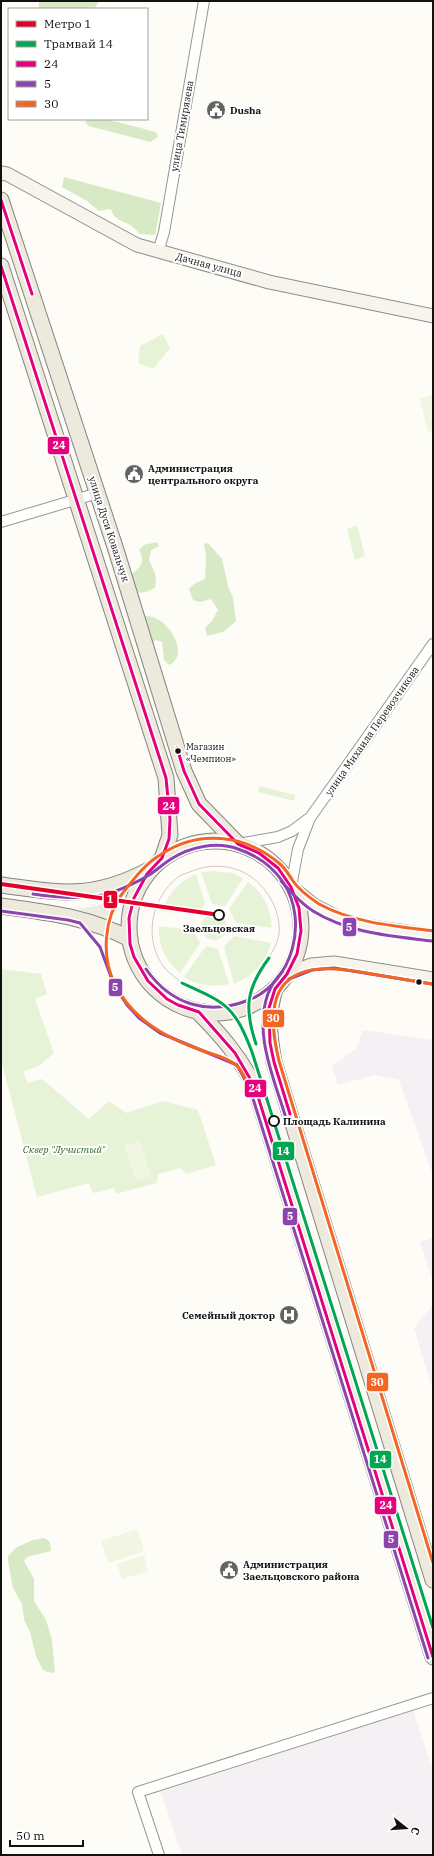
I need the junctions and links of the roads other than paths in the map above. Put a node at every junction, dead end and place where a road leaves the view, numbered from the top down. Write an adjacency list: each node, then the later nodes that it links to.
1 (204, 1): 4 (street, улица Тимирязева)
2 (1, 172): 4 (street, Дачная улица)
3 (1, 200): 7 (main road, улица Дуси Ковальчук)
4 (158, 252): 6 (street, Дачная улица)
5 (1, 266): 8 (main road)
6 (433, 316)
7 (98, 493): 8 (street); 12 (main road, улица Дуси Ковальчук)
8 (77, 500): 9 (street); 13 (main road)
9 (1, 522)
10 (433, 644): 11 (street, улица Михаила Перевозчикова)
11 (310, 818): 12 (street); 15 (street)
12 (238, 844): 13 (main road); 15 (main road)
13 (157, 864): 14 (main road); 18 (main road)
14 (1, 885)
15 (291, 887): 17 (street); 19 (main road)
16 (1, 906): 18 (main road)
17 (433, 936)
18 (130, 939): 22 (main road)
19 (287, 974): 20 (street); 21 (main road)
20 (433, 979)
21 (275, 989): 22 (main road); 23 (main road)
22 (198, 1012): 24 (main road)
23 (433, 1580)
24 (433, 1657)
25 (433, 1698): 26 (street)
26 (159, 1855)

